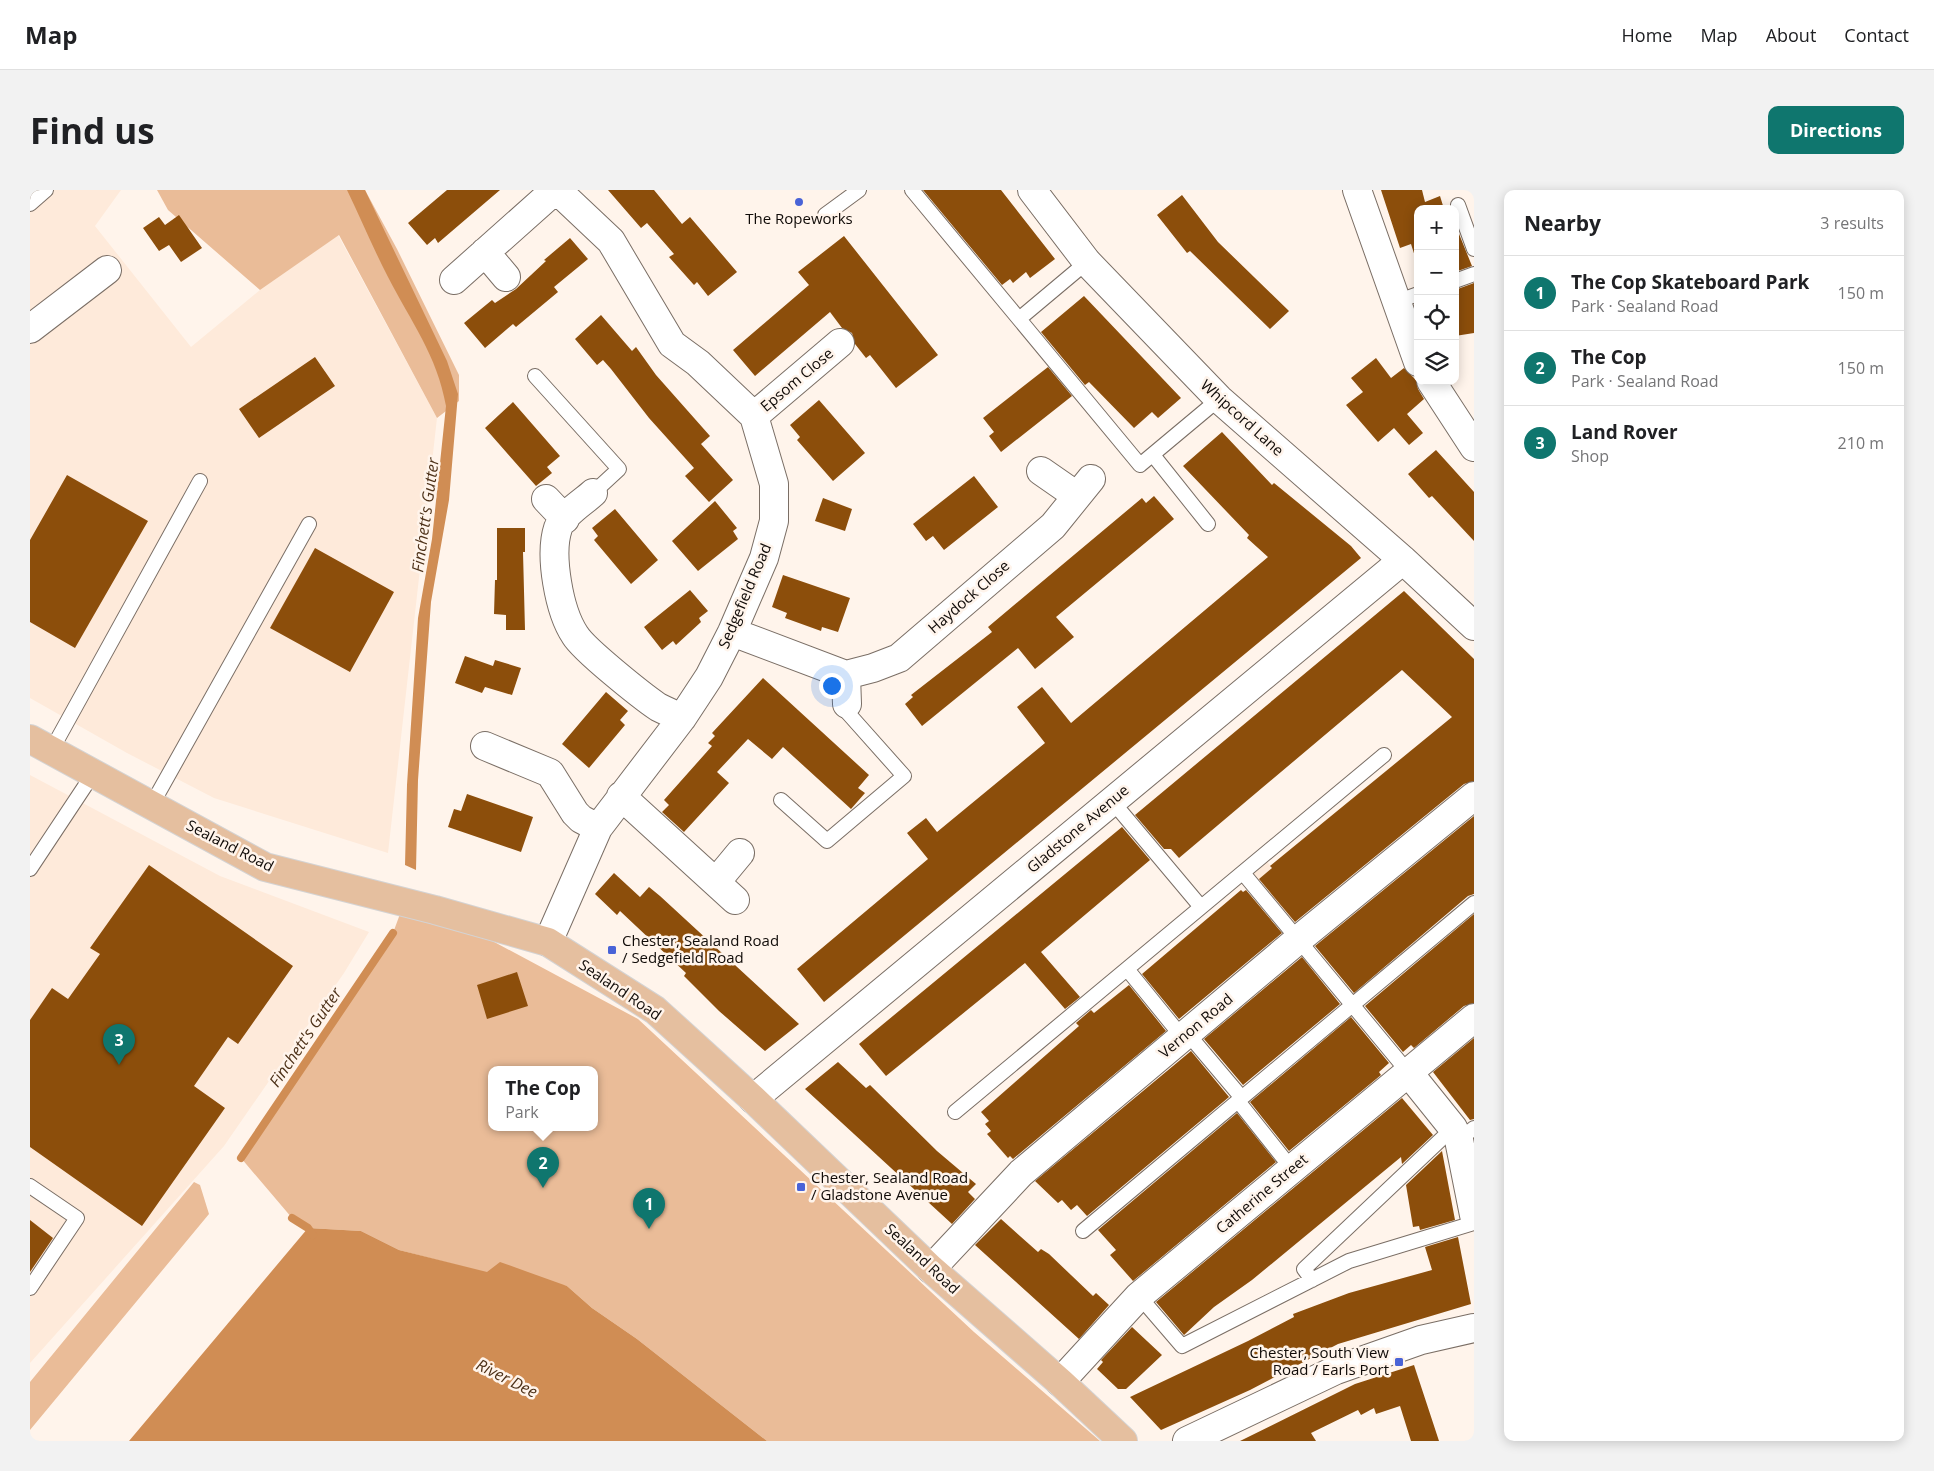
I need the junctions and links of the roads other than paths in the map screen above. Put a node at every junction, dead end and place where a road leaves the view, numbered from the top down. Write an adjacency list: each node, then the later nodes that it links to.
1 (46, 190): 7 (lane)
2 (556, 190): 11 (street); 26 (street)
3 (859, 190): 9 (lane)
4 (912, 190): 19 (lane)
5 (1032, 190): 12 (street, Whipcord Lane)
6 (1357, 190): 18 (street)
7 (30, 204)
8 (1459, 208): 10 (lane)
9 (825, 214)
10 (1474, 249)
11 (485, 252): 15 (street); 16 (street)
12 (1087, 262): 19 (lane); 25 (street, Whipcord Lane)
13 (107, 270): 20 (street)
14 (1474, 274): 17 (lane)
15 (506, 276)
16 (454, 280)
17 (1459, 280)
18 (1407, 298): 21 (street)
19 (1019, 319): 28 (lane)
20 (30, 329)
21 (1414, 340)
22 (840, 343): 26 (street, Epsom Close)
23 (535, 376): 31 (lane)
24 (1434, 385): 27 (street)
25 (1218, 399): 28 (lane); 36 (street, Whipcord Lane)
26 (754, 416): 38 (street, Sedgefield Road)
27 (1474, 447)
28 (1153, 455): 35 (lane)
29 (1041, 471): 39 (street, Haydock Close)
30 (200, 481): 42 (lane)
31 (593, 493): 33 (street)
32 (546, 499): 33 (street)
33 (564, 519): 41 (street)
34 (309, 524): 50 (lane)
35 (1208, 524)
36 (1403, 560): 37 (street, Whipcord Lane); 49 (street, Gladstone Avenue)
37 (1474, 626)
38 (732, 632): 39 (street); 41 (street, Sedgefield Road)
39 (846, 675): 40 (street)
40 (847, 704): 48 (lane)
41 (682, 718): 46 (street, Sedgefield Road)
42 (41, 745): 45 (main road, Sealand Road)
43 (485, 746): 51 (street)
44 (1384, 755): 54 (lane)
45 (93, 774): 50 (main road, Sealand Road); 53 (lane)
46 (621, 796): 51 (street, Sedgefield Road); 52 (street)
47 (1474, 796): 57 (street, Vernon Road)
48 (780, 800)
49 (1112, 800): 56 (lane); 64 (street, Gladstone Avenue)
50 (151, 806): 58 (main road, Sealand Road)
51 (598, 828): 58 (street, Sedgefield Road)
52 (740, 853)
53 (30, 869)
54 (1243, 873): 56 (lane); 57 (lane)
55 (1474, 903): 60 (lane)
56 (1201, 907): 59 (lane)
57 (1299, 939): 60 (lane); 62 (street, Vernon Road)
58 (548, 942): 64 (main road, Sealand Road)
59 (1127, 969): 62 (lane); 66 (lane)
60 (1352, 1005): 63 (lane); 65 (lane)
61 (1474, 1018): 63 (street, Catherine Street)
62 (1185, 1036): 65 (lane); 73 (street, Vernon Road)
63 (1408, 1072): 67 (street); 68 (street, Catherine Street)
64 (753, 1099): 73 (main road, Sealand Road)
65 (1240, 1099): 68 (lane); 72 (lane)
66 (955, 1112)
67 (1462, 1132): 70 (street); 74 (lane)
68 (1292, 1169): 76 (street, Catherine Street)
69 (30, 1186): 75 (lane)
70 (1474, 1214)
71 (1474, 1223): 74 (lane)
72 (1083, 1231)
73 (930, 1269): 78 (main road, Sealand Road)
74 (1312, 1280): 76 (lane)
75 (30, 1288)
76 (1139, 1296): 78 (street, Catherine Street)
77 (1474, 1328): 80 (street)
78 (1060, 1382): 79 (main road, Sealand Road)
79 (1124, 1441)
80 (1187, 1441)

